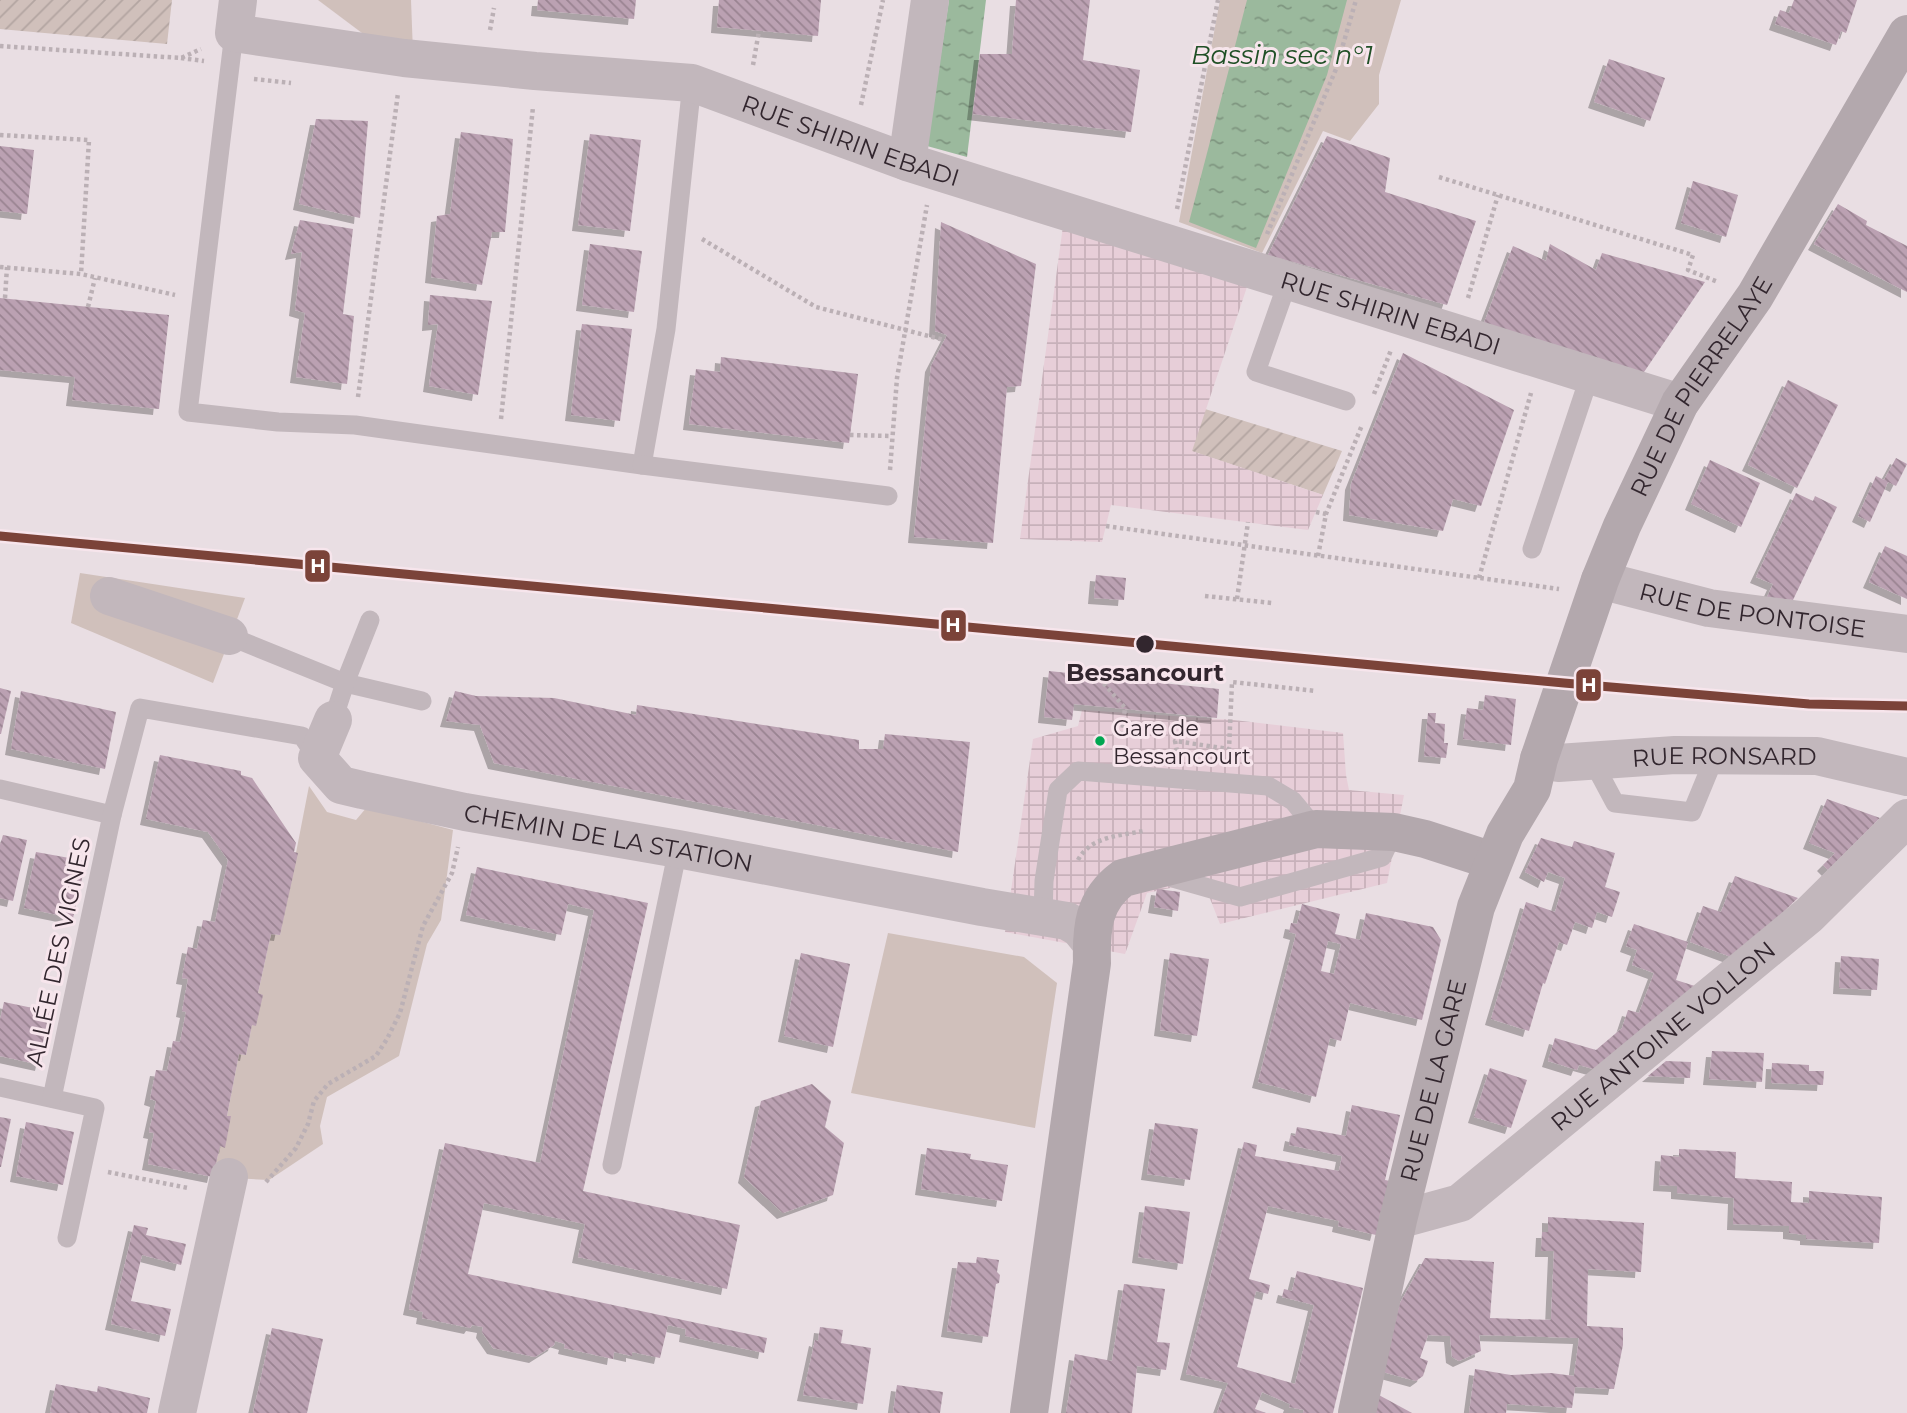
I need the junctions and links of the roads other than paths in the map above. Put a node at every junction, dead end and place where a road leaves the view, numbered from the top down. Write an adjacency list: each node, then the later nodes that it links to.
1 (930, 0): 5 (street)
2 (236, 17): 4 (street, RUE SHIRIN EBADI); 10 (lane)
3 (1907, 34): 9 (main road, RUE DE PIERRELAYE)
4 (692, 83): 5 (street, RUE SHIRIN EBADI); 10 (lane)
5 (907, 162): 6 (street, RUE SHIRIN EBADI)
6 (1288, 281): 7 (street, RUE SHIRIN EBADI); 8 (lane)
7 (1590, 375): 9 (street, RUE SHIRIN EBADI); 12 (lane)
8 (1346, 401)
9 (1680, 403): 13 (main road, RUE DE PIERRELAYE)
10 (642, 465): 11 (lane)
11 (888, 496)
12 (1532, 549)
13 (1597, 588): 16 (street, RUE DE PONTOISE); 22 (main road, RUE DE PIERRELAYE)
14 (109, 596): 17 (street)
15 (370, 620): 18 (lane)
16 (1907, 634)
17 (229, 636): 18 (lane)
18 (345, 683): 19 (lane); 20 (lane)
19 (422, 701)
20 (333, 720): 25 (street)
21 (1715, 756): 23 (street, RUE RONSARD); 23 (lane); 24 (street, RUE RONSARD)
22 (1539, 759): 23 (street, RUE RONSARD); 32 (main road, RUE DE LA GARE)
23 (1592, 760)
24 (1907, 777)
25 (332, 784): 27 (lane, ALLÉE DES VIGNES); 31 (street, CHEMIN DE LA STATION)
26 (0, 789): 27 (lane)
27 (112, 816): 37 (lane, ALLÉE DES VIGNES)
28 (1907, 818): 40 (street, RUE ANTOINE VOLLON)
29 (1316, 829): 30 (main road); 33 (main road); 34 (lane)
30 (1394, 832): 32 (main road); 33 (lane)
31 (678, 849): 34 (street, CHEMIN DE LA STATION); 38 (lane)
32 (1493, 861): 40 (main road, RUE DE LA GARE)
33 (1161, 868): 35 (main road)
34 (1043, 916): 35 (street, CHEMIN DE LA STATION)
35 (1091, 943): 43 (main road)
36 (0, 1087): 37 (lane, ALLÉE DES VIGNES)
37 (52, 1098): 41 (lane, ALLÉE DES VIGNES)
38 (612, 1165)
39 (226, 1188): 42 (street)
40 (1398, 1220): 44 (main road, RUE DE LA GARE)
41 (67, 1238)
42 (177, 1413)
43 (1029, 1413)
44 (1357, 1413)

